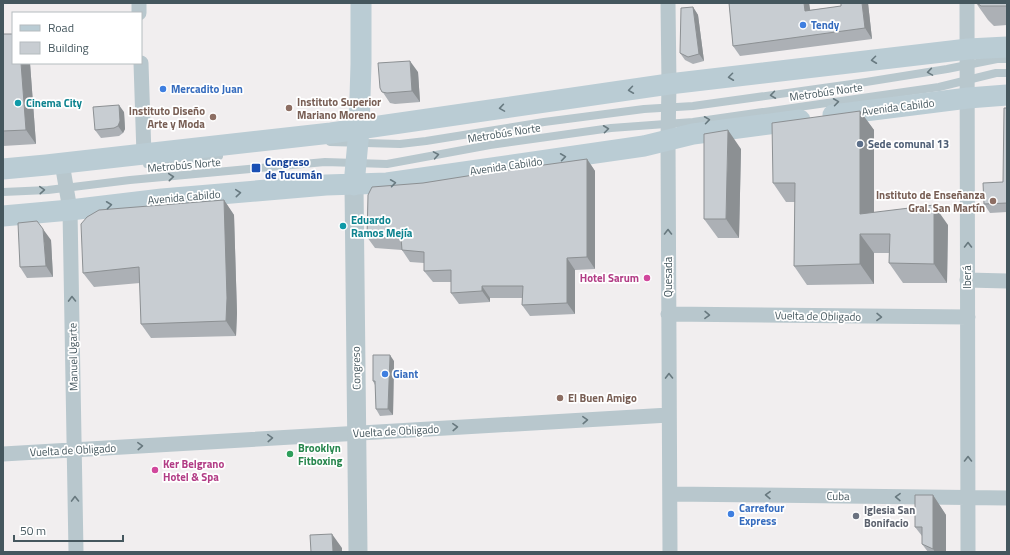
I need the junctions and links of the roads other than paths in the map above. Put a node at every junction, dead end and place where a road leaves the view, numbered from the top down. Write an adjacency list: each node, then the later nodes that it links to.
1 (361, 3): 14 (main road)
2 (668, 3): 9 (street, Quesada)
3 (968, 3): 5 (street, Iberá)
4 (1007, 47): 5 (main road)
5 (968, 57): 6 (lane, Metrobús Norte); 9 (main road, one-way to 9); 10 (street, Iberá); 12 (lane, Metrobús Norte, one-way to 12)
6 (1007, 59)
7 (141, 64): 17 (street)
8 (1007, 73): 10 (lane)
9 (669, 84): 12 (street, Quesada); 14 (main road, one-way to 14)
10 (968, 89): 11 (main road, Avenida Cabildo); 13 (main road, Avenida Cabildo, one-way to 10); 26 (street, Iberá, one-way to 10)
11 (1007, 95)
12 (668, 108): 13 (street, Quesada); 14 (lane, Metrobús Norte)
13 (668, 132): 18 (lane, Metrobús Norte, one-way to 13); 21 (main road, Avenida Cabildo, one-way to 13); 28 (street, Quesada, one-way to 13)
14 (359, 136): 15 (lane, Metrobús Norte); 17 (main road); 18 (main road)
15 (324, 143)
16 (230, 155): 17 (lane, Metrobús Norte)
17 (143, 160): 20 (main road)
18 (356, 164): 21 (main road); 22 (lane, Metrobús Norte, one-way to 18)
19 (3, 169): 20 (main road)
20 (64, 169): 22 (street, Manuel Ugarte)
21 (354, 185): 24 (main road, Avenida Cabildo, one-way to 21); 31 (street, Congreso)
22 (66, 187): 23 (lane, Metrobús Norte, one-way to 22); 24 (street, Manuel Ugarte)
23 (3, 192)
24 (70, 210): 25 (main road, Avenida Cabildo); 32 (street, Manuel Ugarte, one-way to 24)
25 (3, 216)
26 (967, 280): 27 (street); 29 (street, Iberá)
27 (1007, 281)
28 (668, 314): 29 (street, Vuelta de Obligado, one-way to 29); 30 (street, Quesada, one-way to 28)
29 (968, 317): 35 (street, Iberá, one-way to 29)
30 (669, 415): 31 (street, Vuelta de Obligado, one-way to 30); 34 (street, Quesada)
31 (357, 433): 32 (street, Vuelta de Obligado, one-way to 31); 38 (street, Congreso)
32 (75, 450): 33 (street, Vuelta de Obligado); 37 (street, Manuel Ugarte, one-way to 32)
33 (3, 454)
34 (670, 494): 35 (street, Cuba, one-way to 34); 39 (street, Quesada)
35 (969, 498): 36 (street, Cuba); 40 (street, Iberá)
36 (1007, 498)
37 (76, 552)
38 (358, 552)
39 (670, 552)
40 (968, 552)

